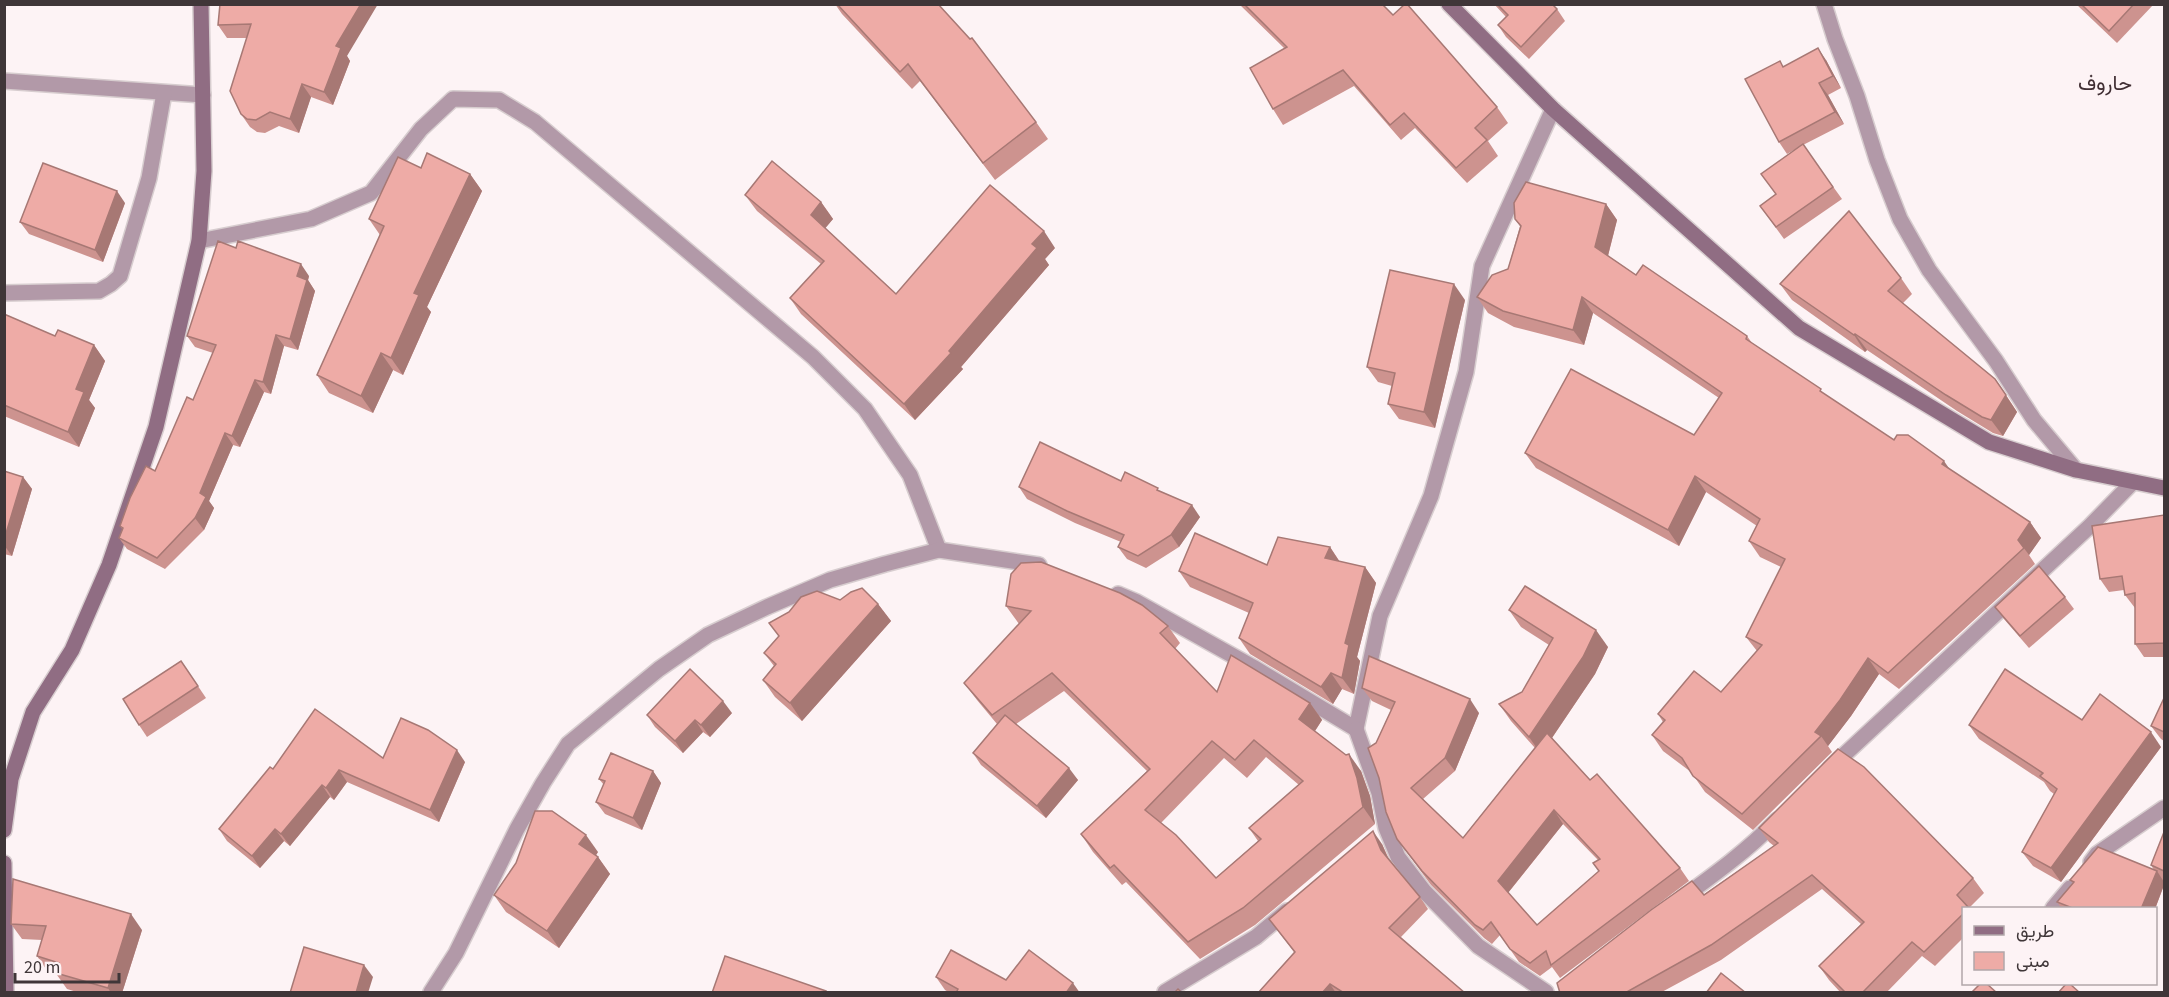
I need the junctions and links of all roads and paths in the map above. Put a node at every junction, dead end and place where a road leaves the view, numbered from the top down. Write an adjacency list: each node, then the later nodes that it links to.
1 (201, 4): 6 (street)
2 (1449, 4): 7 (street)
3 (1824, 4): 10 (street)
4 (4, 81): 5 (street)
5 (164, 93): 6 (street); 9 (street)
6 (202, 95): 8 (street)
7 (1553, 109): 10 (street); 16 (street)
8 (200, 242): 13 (street); 17 (street)
9 (4, 293)
10 (2076, 470): 11 (street)
11 (2133, 482): 12 (street); 18 (street)
12 (2164, 488)
13 (939, 550): 14 (street); 27 (street)
14 (1054, 567)
15 (1106, 589): 16 (street)
16 (1356, 729): 29 (street)
17 (8, 780): 21 (street)
18 (1818, 780)
19 (2164, 808): 25 (street)
20 (1788, 809): 24 (street)
21 (4, 830)
22 (4, 864): 26 (street)
23 (1296, 904): 28 (street)
24 (1672, 905)
25 (2055, 907)
26 (6, 993)
27 (431, 993)
28 (1166, 993)
29 (1546, 993)

